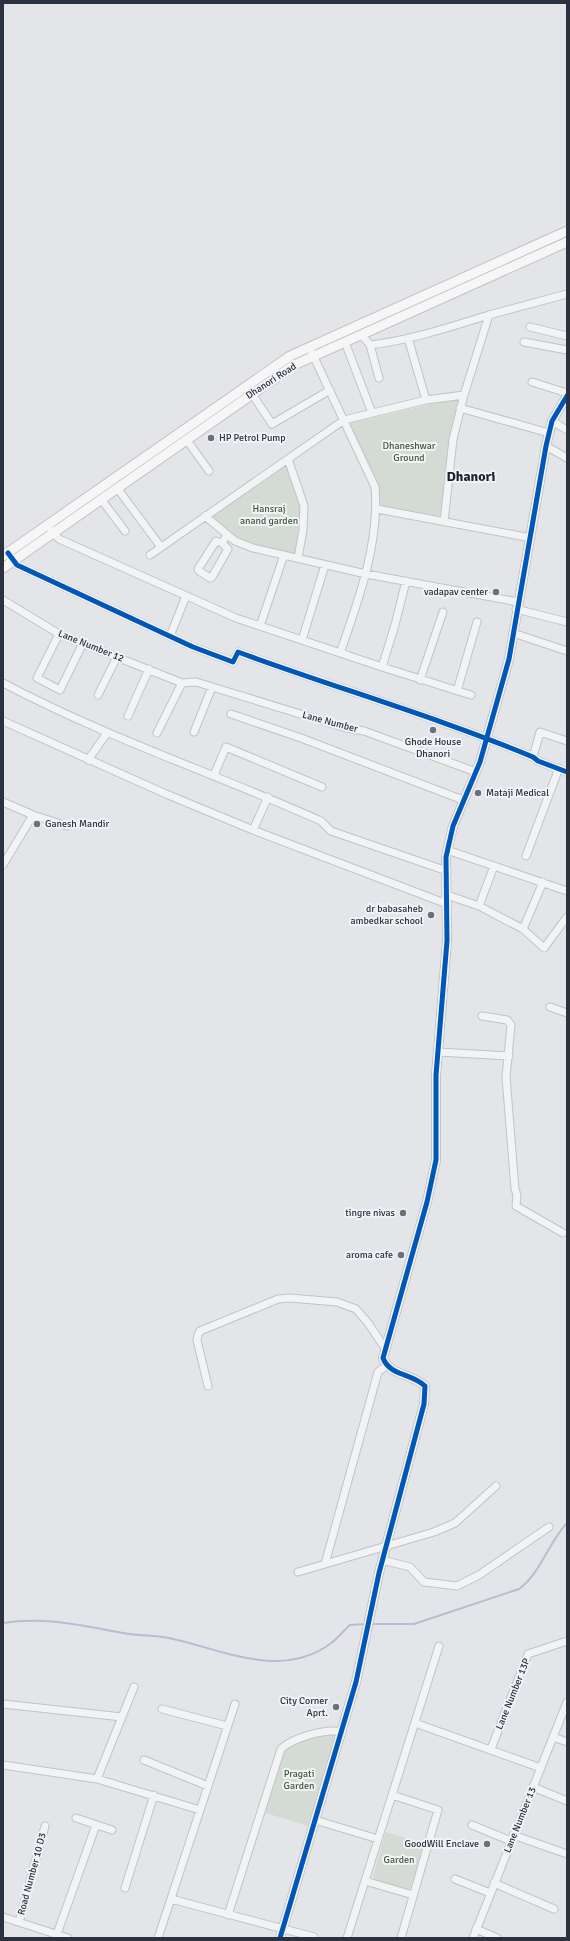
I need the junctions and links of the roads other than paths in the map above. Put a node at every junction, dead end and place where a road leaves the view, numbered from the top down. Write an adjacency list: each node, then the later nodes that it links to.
1 (567, 231): 3 (main road, Dhanori Road)
2 (567, 242): 4 (main road, Dhanori Road)
3 (447, 285): 4 (main road); 14 (main road, Dhanori Road)
4 (452, 294): 8 (main road, Dhanori Road)
5 (567, 294): 6 (street)
6 (489, 315): 10 (street); 22 (street)
7 (530, 327): 9 (street)
8 (362, 334): 11 (main road, Dhanori Road); 13 (street)
9 (567, 336)
10 (408, 338): 13 (street); 24 (street)
11 (345, 342): 16 (main road, Dhanori Road); 26 (street)
12 (524, 342): 15 (street)
13 (370, 345): 17 (street)
14 (310, 347): 16 (street); 36 (main road, Dhanori Road)
15 (567, 350)
16 (314, 356): 19 (street); 21 (main road, Dhanori Road)
17 (379, 378)
18 (532, 382): 20 (street)
19 (330, 390): 21 (street); 27 (street)
20 (567, 392)
21 (252, 394): 31 (main road, Dhanori Road)
22 (464, 395): 24 (street); 25 (street)
23 (567, 396): 28 (street)
24 (426, 400): 26 (street)
25 (460, 408): 30 (street); 42 (street)
26 (372, 413): 27 (street)
27 (344, 420): 34 (street); 40 (street)
28 (552, 421): 29 (street); 30 (street)
29 (567, 430)
30 (549, 433): 32 (street)
31 (186, 440): 35 (street); 37 (main road, Dhanori Road)
32 (546, 446): 33 (street); 47 (street)
33 (567, 458)
34 (288, 459): 41 (street); 53 (street)
35 (209, 471)
36 (123, 472): 37 (street); 43 (main road, Dhanori Road)
37 (129, 480): 38 (main road, Dhanori Road)
38 (117, 488): 39 (main road, Dhanori Road); 49 (street)
39 (101, 499): 44 (street); 45 (main road, Dhanori Road)
40 (377, 509): 42 (street); 57 (street)
41 (205, 516): 46 (street); 49 (street)
42 (444, 522): 47 (street)
43 (47, 525): 45 (street); 50 (main road, Dhanori Road)
44 (125, 531)
45 (53, 533): 54 (main road, Dhanori Road); 59 (street)
46 (227, 535): 48 (street); 52 (street)
47 (531, 538): 61 (street)
48 (222, 543): 48 (street)
49 (161, 547): 51 (street)
50 (5, 554): 54 (street)
51 (150, 555)
52 (284, 555): 53 (street); 65 (street)
53 (298, 558): 55 (street)
54 (14, 561): 56 (main road, Dhanori Road); 68 (street)
55 (325, 565): 57 (street); 69 (street)
56 (3, 568)
57 (366, 574): 58 (street); 72 (street)
58 (406, 581): 61 (street); 74 (street)
59 (186, 596): 65 (street); 68 (street)
60 (3, 600): 67 (street, Lane Number 12)
61 (517, 606): 64 (street); 66 (street)
62 (443, 612): 76 (street)
63 (477, 622): 80 (street)
64 (567, 622)
65 (260, 626): 69 (street)
66 (513, 633): 71 (street); 89 (street)
67 (59, 634): 70 (street, Lane Number 12); 70 (street)
68 (170, 636): 89 (street)
69 (302, 640): 72 (street)
70 (83, 643): 73 (street, Lane Number 12)
71 (567, 651)
72 (340, 653): 74 (street)
73 (117, 656): 75 (street, Lane Number 12); 81 (street)
74 (382, 668): 76 (street)
75 (149, 669): 78 (street, Lane Number 12); 84 (street)
76 (420, 680): 80 (street)
77 (3, 683): 87 (street)
78 (182, 683): 79 (street, Lane Number); 88 (street)
79 (212, 687): 86 (street); 94 (street, Lane Number)
80 (456, 691): 82 (street)
81 (98, 695)
82 (471, 695)
83 (231, 714): 99 (street)
84 (128, 716)
85 (3, 721): 92 (street)
86 (194, 732)
87 (107, 733): 92 (street); 96 (street)
88 (157, 733)
89 (487, 738): 91 (street); 94 (street)
90 (567, 741): 91 (street)
91 (533, 757): 93 (street)
92 (88, 760): 103 (street)
93 (559, 768): 95 (street); 105 (street)
94 (476, 772): 99 (street)
95 (567, 772)
96 (214, 775): 97 (street); 98 (street)
97 (322, 787)
98 (268, 797): 103 (street); 108 (street)
99 (463, 800): 104 (street)
100 (3, 802): 101 (street)
101 (33, 816): 102 (street); 106 (street)
102 (67, 826)
103 (253, 830): 111 (street)
104 (447, 850): 107 (street); 108 (street)
105 (526, 856)
106 (3, 865)
107 (494, 866): 109 (street); 112 (street)
108 (447, 871): 111 (street)
109 (543, 882): 110 (street); 114 (street)
110 (567, 891)
111 (447, 900): 112 (street); 118 (street)
112 (479, 906): 114 (street)
113 (567, 917): 114 (street)
114 (523, 929)
115 (550, 1007): 116 (street)
116 (567, 1013)
117 (482, 1016): 119 (street)
118 (438, 1052): 119 (street); 121 (street)
119 (509, 1056): 120 (street)
120 (563, 1233)
121 (385, 1348): 122 (street); 123 (street)
122 (386, 1366): 126 (street); 128 (street)
123 (208, 1386)
124 (496, 1486): 126 (street)
125 (548, 1527): 127 (street)
126 (386, 1546): 127 (street); 128 (street)
127 (382, 1560): 141 (street)
128 (325, 1564): 129 (street)
129 (298, 1572)
130 (567, 1641): 144 (street, Lane Number 13P)
131 (439, 1646): 139 (street)
132 (134, 1687): 138 (street)
133 (567, 1702): 137 (street, Lane Number 13)
134 (3, 1704): 138 (street)
135 (234, 1704): 140 (street)
136 (162, 1709): 140 (street)
137 (565, 1713): 142 (street, Lane Number 13)
138 (122, 1717): 148 (street)
139 (415, 1723): 144 (street); 152 (street)
140 (227, 1726): 149 (street)
141 (342, 1732): 156 (street); 172 (street)
142 (553, 1737): 143 (street); 147 (street, Lane Number 13)
143 (567, 1742)
144 (491, 1749): 147 (street)
145 (144, 1760): 149 (street)
146 (3, 1765): 148 (street)
147 (541, 1768): 150 (street, Lane Number 13)
148 (97, 1779): 151 (street)
149 (208, 1786): 154 (street)
150 (533, 1787): 153 (street); 161 (street, Lane Number 13)
151 (154, 1795): 154 (street); 167 (street)
152 (392, 1795): 162 (street); 169 (street)
153 (567, 1801)
154 (200, 1810): 170 (street)
155 (76, 1818): 157 (street)
156 (315, 1820): 162 (street); 175 (street)
157 (96, 1825): 160 (street); 177 (street)
158 (472, 1825): 161 (street)
159 (45, 1826): 174 (street, Road Number 10 D3)
160 (112, 1830)
161 (512, 1838): 163 (street); 166 (street, Lane Number 13)
162 (378, 1840): 165 (street)
163 (567, 1854)
164 (455, 1879): 168 (street)
165 (365, 1881): 169 (street); 182 (street)
166 (494, 1883): 168 (street, Lane Number 13); 171 (street)
167 (124, 1888)
168 (490, 1893): 176 (street, Lane Number 13)
169 (413, 1895): 183 (street)
170 (171, 1899): 172 (street); 180 (street)
171 (554, 1909)
172 (228, 1915): 175 (street)
173 (3, 1917): 174 (street)
174 (19, 1922): 177 (street)
175 (283, 1929): 178 (street); 181 (street)
176 (476, 1929): 184 (street, Lane Number 13); 185 (street)
177 (57, 1934): 179 (street)
178 (314, 1937)
179 (68, 1938)
180 (158, 1938)
181 (280, 1938)
182 (347, 1938)
183 (401, 1938)
184 (473, 1938)
185 (497, 1938)

